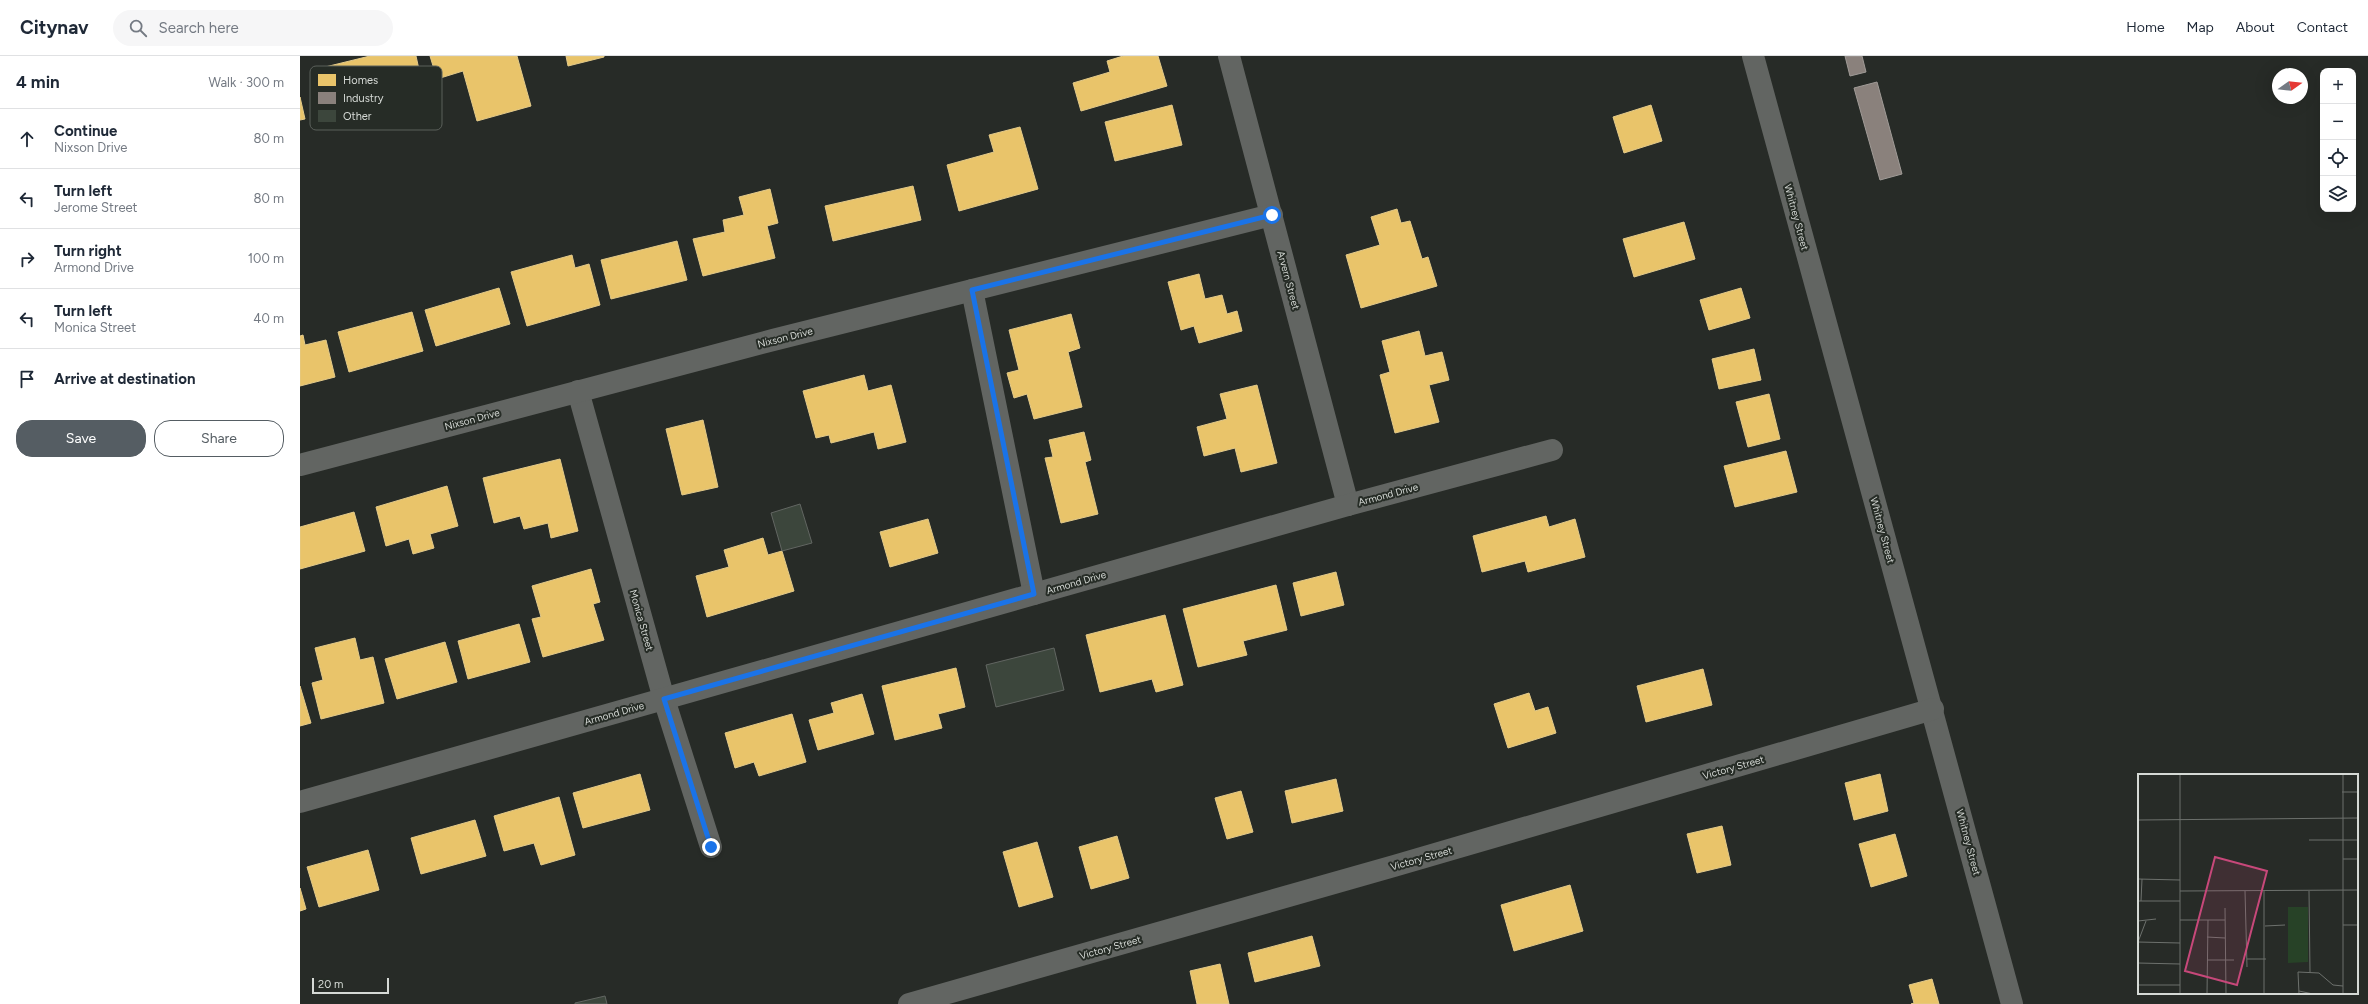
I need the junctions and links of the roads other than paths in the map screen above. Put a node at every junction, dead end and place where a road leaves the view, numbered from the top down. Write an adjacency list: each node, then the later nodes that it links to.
1 (1229, 56): 3 (street, Arvern Street)
2 (1753, 56): 11 (street, Whitney Street)
3 (1272, 215): 4 (street, Nixson Drive); 8 (street, Arvern Street)
4 (972, 290): 5 (street, Nixson Drive); 9 (street)
5 (578, 391): 7 (street, Nixson Drive); 10 (street, Monica Street)
6 (1552, 450): 8 (street, Armond Drive)
7 (300, 465)
8 (1348, 504): 9 (street, Armond Drive)
9 (1034, 594): 10 (street, Armond Drive)
10 (664, 699): 12 (street, Armond Drive); 13 (street, Monica Street)
11 (1933, 709): 14 (street, Victory Street); 15 (street, Whitney Street)
12 (300, 802)
13 (711, 847)
14 (909, 1004)
15 (2012, 1004)

